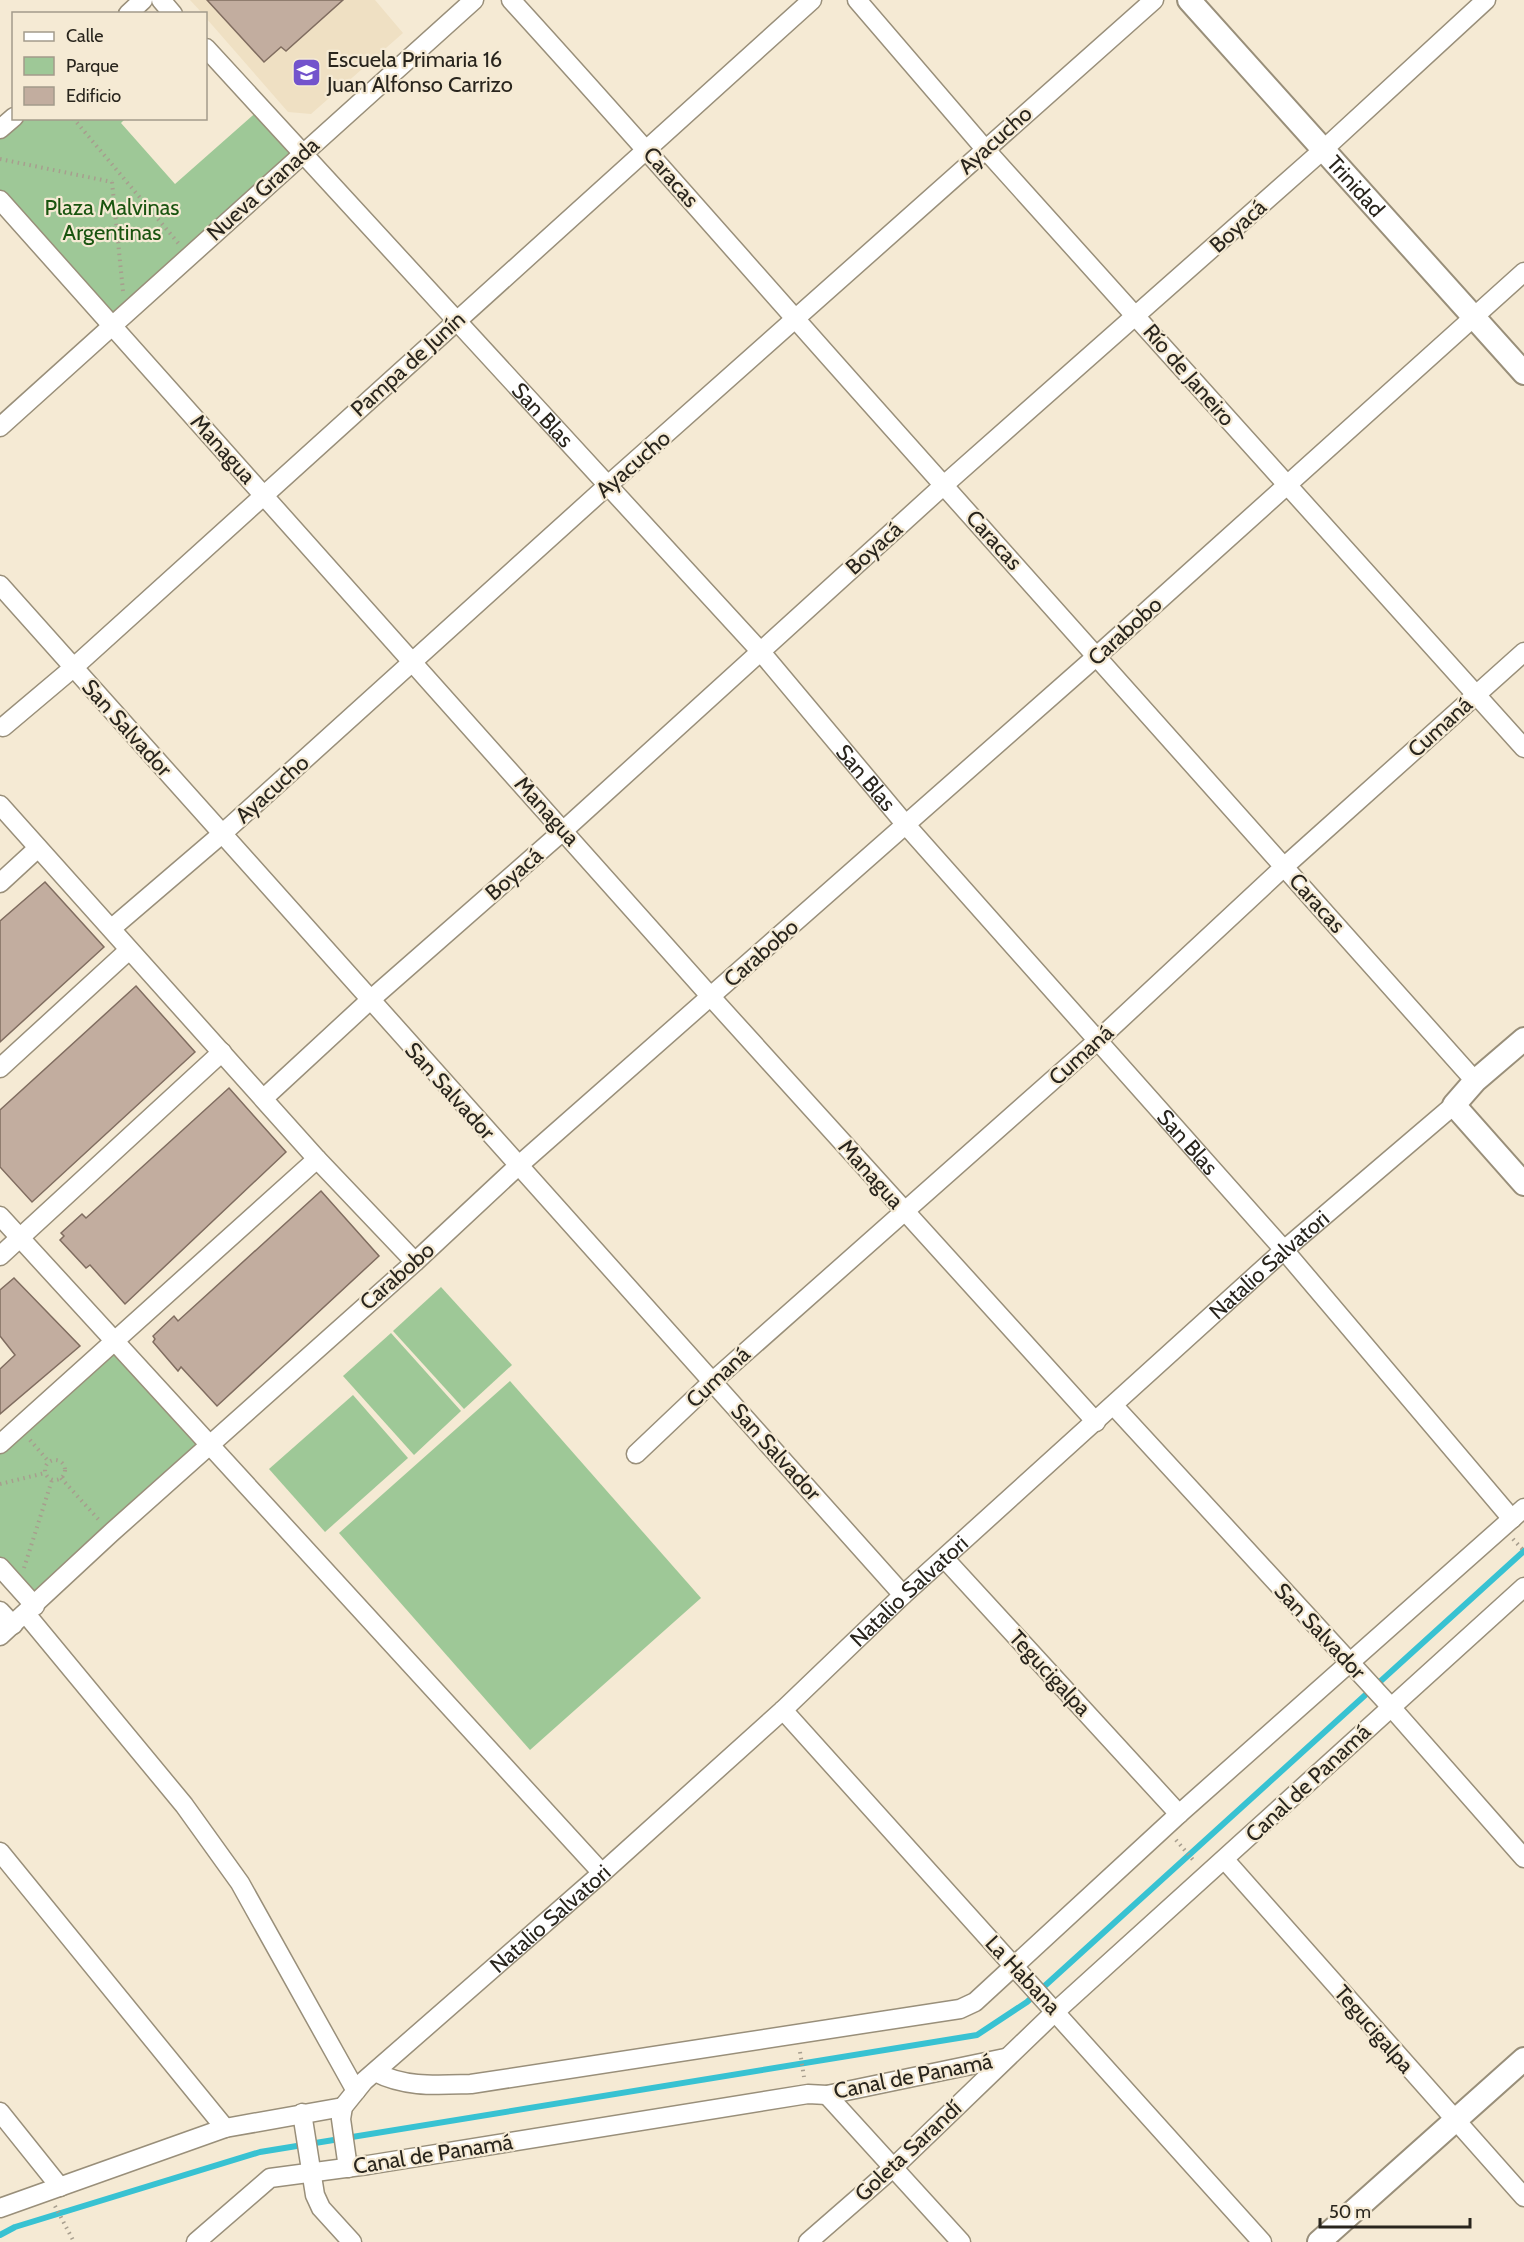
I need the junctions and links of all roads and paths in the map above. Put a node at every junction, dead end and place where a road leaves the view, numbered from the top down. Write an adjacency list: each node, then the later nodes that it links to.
1 (143, 0): 10 (street)
2 (161, 0): 11 (street)
3 (474, 0): 19 (street, Nueva Granada)
4 (511, 0): 17 (street, Caracas)
5 (812, 0): 17 (street, Pampa de Junín)
6 (857, 0): 16 (street, Río de Janeiro)
7 (1154, 0): 16 (street, Ayacucho)
8 (1189, 0): 18 (street, Trinidad)
9 (1486, 0): 18 (street, Boyacá)
10 (131, 12)
11 (172, 12)
12 (207, 49): 19 (street, San Blas)
13 (12, 119): 15 (street)
14 (75, 120): 21 (path)
15 (0, 129)
16 (985, 148): 27 (street, Río de Janeiro); 29 (street, Ayacucho)
17 (647, 149): 29 (street, Caracas); 30 (street, Pampa de Junín)
18 (1324, 149): 27 (street, Boyacá); 28 (street, Trinidad)
19 (302, 154): 24 (street, Nueva Granada); 30 (street, San Blas)
20 (0, 159): 22 (path)
21 (120, 175): 22 (path); 24 (path)
22 (112, 182): 26 (path)
23 (0, 200): 31 (street, Managua)
24 (189, 256): 26 (street, Nueva Granada)
25 (1524, 272): 28 (street, Carabobo)
26 (125, 312): 31 (street, Nueva Granada)
27 (1137, 315): 34 (street, Boyacá); 36 (street, Río de Janeiro)
28 (1474, 318): 32 (street, Trinidad); 36 (street, Carabobo)
29 (796, 320): 34 (street, Caracas); 35 (street, Ayacucho)
30 (454, 322): 35 (street, San Blas); 37 (street, Pampa de Junín)
31 (111, 325): 33 (street, Nueva Granada); 37 (street, Managua)
32 (1524, 373)
33 (0, 427)
34 (944, 485): 39 (street, Boyacá); 41 (street, Caracas)
35 (607, 486): 39 (street, San Blas); 42 (street, Ayacucho)
36 (1286, 486): 41 (street, Carabobo); 44 (street, Río de Janeiro)
37 (263, 494): 42 (street, Managua); 43 (street, Pampa de Junín)
38 (0, 585): 43 (street, San Salvador)
39 (760, 652): 48 (street, San Blas); 49 (street, Boyacá)
40 (1524, 652): 44 (street, Cumaná)
41 (1098, 655): 48 (street, Carabobo); 52 (street, Caracas)
42 (413, 661): 49 (street, Managua); 50 (street, Ayacucho)
43 (73, 668): 45 (street, Pampa de Junín); 50 (street, San Salvador)
44 (1477, 694): 46 (street, Río de Janeiro); 52 (street, Cumaná)
45 (3, 727)
46 (1524, 748)
47 (0, 805): 51 (street)
48 (906, 825): 56 (street, Carabobo); 59 (street, San Blas)
49 (564, 830): 56 (street, Managua); 57 (street, Boyacá)
50 (224, 833): 54 (street, Ayacucho); 57 (street, San Salvador)
51 (38, 848): 53 (street); 54 (street)
52 (1285, 866): 59 (street, Cumaná); 62 (street, Caracas)
53 (0, 883)
54 (112, 928): 55 (street)
55 (129, 950): 60 (street); 61 (street)
56 (711, 997): 66 (street, Carabobo); 68 (street, Managua)
57 (369, 1001): 63 (street, Boyacá); 66 (street, San Salvador)
58 (1524, 1039): 62 (street, Natalio Salvatori)
59 (1098, 1040): 68 (street, Cumaná); 71 (street, San Blas)
60 (222, 1052): 63 (street); 70 (street)
61 (0, 1068)
62 (1475, 1081): 64 (street, Natalio Salvatori)
63 (264, 1098): 65 (street)
64 (1454, 1105): 67 (street); 71 (street, Natalio Salvatori)
65 (317, 1159): 73 (street); 74 (street)
66 (518, 1166): 73 (street, Carabobo); 75 (street, San Salvador)
67 (1524, 1184)
68 (903, 1211): 75 (street, Cumaná); 77 (street, Managua)
69 (0, 1216): 70 (street)
70 (20, 1238): 72 (street); 74 (street)
71 (1284, 1250): 76 (street, Natalio Salvatori); 87 (street, San Blas)
72 (0, 1256)
73 (415, 1262): 80 (street, Carabobo)
74 (114, 1340): 78 (street); 80 (street)
75 (713, 1381): 81 (street, Cumaná); 93 (street, San Salvador)
76 (1114, 1406): 77 (street, Natalio Salvatori); 96 (street, San Salvador)
77 (1096, 1422): 89 (street, Natalio Salvatori)
78 (19, 1426): 79 (street); 82 (path)
79 (0, 1444)
80 (209, 1447): 88 (street, Carabobo); 104 (street)
81 (636, 1454)
82 (49, 1462): 83 (path); 84 (path)
83 (45, 1473): 85 (path); 86 (path)
84 (61, 1478): 85 (path); 88 (path)
85 (52, 1480): 91 (path)
86 (0, 1484)
87 (1518, 1513): 96 (street)
88 (111, 1533): 95 (street, Carabobo)
89 (945, 1559): 93 (street, Natalio Salvatori); 99 (street, Tegucigalpa)
90 (0, 1567): 91 (street)
91 (18, 1587): 95 (street)
92 (1524, 1587): 97 (street, Canal de Panamá)
93 (903, 1595): 98 (street, Natalio Salvatori)
94 (0, 1611): 95 (street)
95 (18, 1620): 113 (street)
96 (1350, 1664): 97 (street, San Salvador); 99 (street)
97 (1391, 1707): 102 (street, San Salvador); 103 (street, Canal de Panamá)
98 (783, 1710): 104 (street, Natalio Salvatori); 106 (street, La Habana)
99 (1179, 1814): 100 (street)
100 (1165, 1828): 105 (path); 106 (street)
101 (0, 1852): 119 (street)
102 (1524, 1858)
103 (1225, 1860): 105 (street, Canal de Panamá); 118 (street, Tegucigalpa)
104 (602, 1873): 111 (street, Natalio Salvatori)
105 (1208, 1876): 107 (street, Canal de Panamá)
106 (1014, 1968): 107 (street, La Habana); 111 (street)
107 (1056, 2011): 109 (street, Canal de Panamá); 131 (street, La Habana)
108 (801, 2056): 112 (path)
109 (1005, 2058): 114 (street, Canal de Panamá); 120 (street, Goleta Sarandí)
110 (1524, 2059): 118 (street)
111 (375, 2072): 113 (street, Natalio Salvatori)
112 (803, 2073)
113 (356, 2091): 115 (street, Natalio Salvatori)
114 (827, 2095): 120 (street); 121 (street, Canal de Panamá)
115 (343, 2107): 117 (street); 121 (street)
116 (0, 2112): 123 (street)
117 (302, 2113): 119 (street); 122 (street)
118 (1455, 2121): 124 (street, Tegucigalpa); 132 (street)
119 (225, 2128): 123 (street)
120 (894, 2167): 129 (street, Goleta Sarandí); 130 (street)
121 (348, 2168): 122 (street, Canal de Panamá)
122 (313, 2172): 127 (street, Canal de Panamá); 128 (street)
123 (57, 2196): 125 (street); 126 (path)
124 (1524, 2197)
125 (0, 2208)
126 (74, 2242)
127 (196, 2242)
128 (352, 2242)
129 (808, 2242)
130 (961, 2242)
131 (1262, 2242)
132 (1319, 2242)

